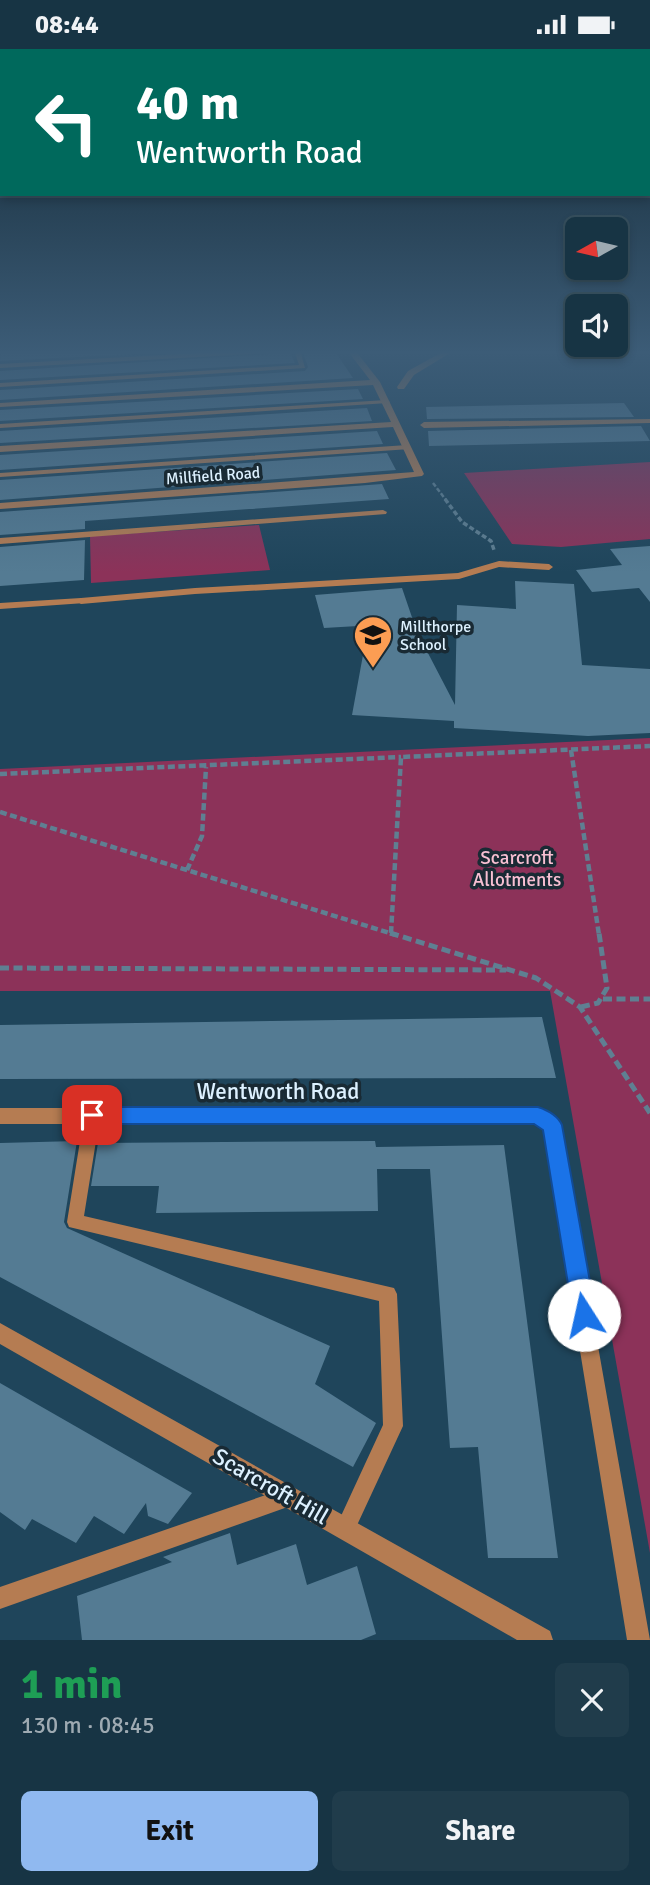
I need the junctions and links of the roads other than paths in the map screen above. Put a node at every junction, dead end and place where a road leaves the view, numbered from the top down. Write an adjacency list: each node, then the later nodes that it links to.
1 (28, 424): 6 (lane)
2 (393, 424): 8 (street)
3 (397, 424): 7 (street)
4 (467, 424): 5 (street)
5 (424, 425)
6 (0, 426)
7 (407, 447): 9 (lane); 10 (street, Millfield Road)
8 (0, 449)
9 (0, 475)
10 (0, 506)
11 (383, 512): 12 (lane)
12 (0, 541)
13 (549, 567): 14 (lane)
14 (82, 601): 15 (street)
15 (0, 606)
16 (92, 1115): 17 (street, Wentworth Road); 20 (lane); 23 (street, Wentworth Road)
17 (0, 1116)
18 (0, 1333): 19 (street, Scarcroft Hill)
19 (289, 1497): 20 (street, Scarcroft Hill); 21 (lane)
20 (345, 1529): 22 (street, Scarcroft Hill)
21 (0, 1598)
22 (541, 1640)
23 (639, 1640)

